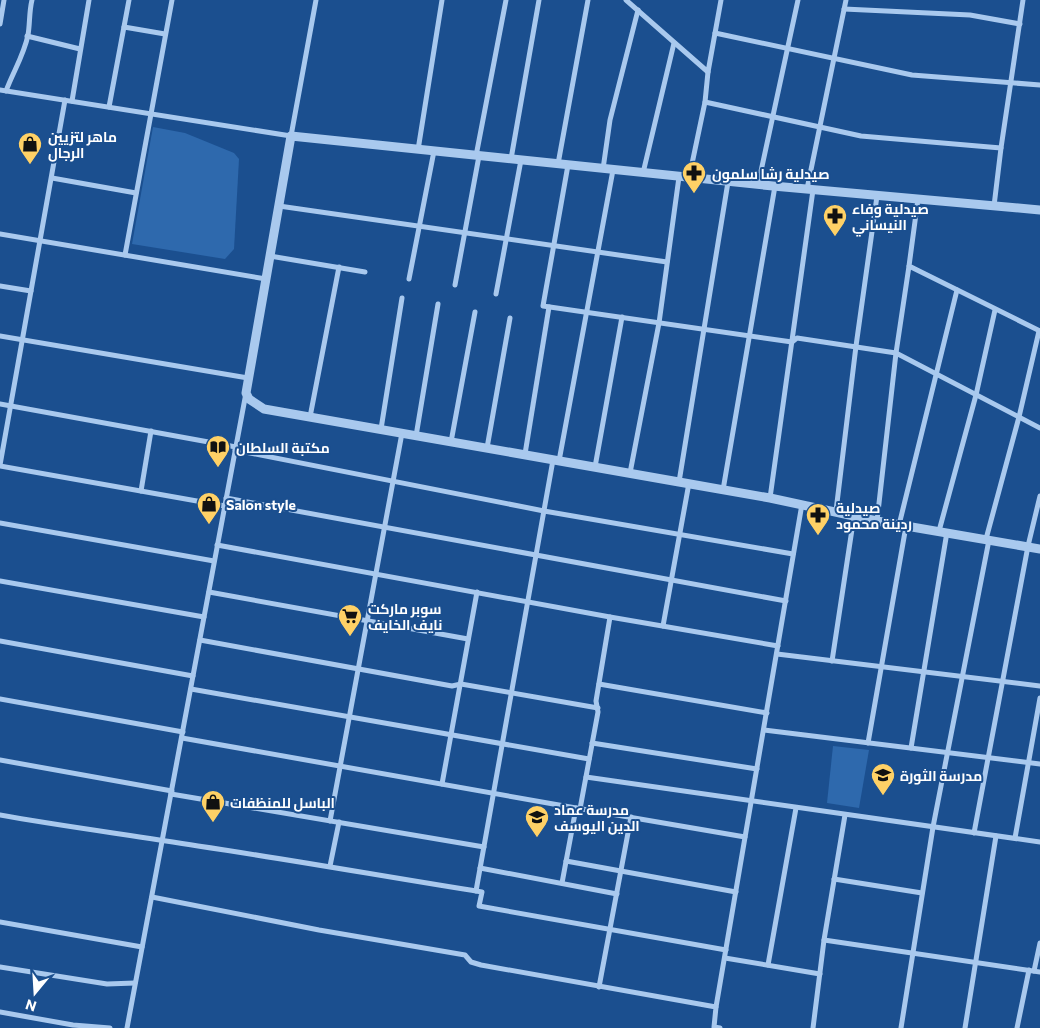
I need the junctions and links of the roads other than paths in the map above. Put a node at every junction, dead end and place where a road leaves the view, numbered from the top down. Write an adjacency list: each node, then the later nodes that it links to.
1 (4, 0): 18 (street)
2 (32, 0): 23 (street)
3 (89, 0): 26 (street)
4 (129, 0): 20 (street)
5 (172, 0): 22 (street)
6 (316, 0): 38 (street)
7 (442, 0): 40 (street)
8 (506, 0): 42 (street)
9 (539, 0): 43 (street)
10 (588, 0): 45 (street)
11 (626, 0): 17 (street)
12 (721, 0): 21 (street)
13 (798, 0): 25 (street)
14 (846, 0): 16 (street)
15 (1023, 0): 19 (street)
16 (844, 9): 19 (street); 27 (street)
17 (638, 10): 24 (street); 47 (street)
18 (0, 24)
19 (1020, 24): 29 (street)
20 (124, 27): 22 (street); 34 (street)
21 (715, 33): 25 (street); 28 (street)
22 (165, 34): 35 (street)
23 (27, 36): 26 (street); 31 (street)
24 (674, 43): 28 (street); 48 (street)
25 (788, 47): 27 (street); 36 (street)
26 (80, 49): 32 (street)
27 (833, 58): 29 (street); 37 (street)
28 (708, 72): 33 (street)
29 (1011, 83): 30 (street); 39 (street)
30 (1040, 85)
31 (3, 90): 32 (street)
32 (68, 101): 34 (street); 50 (street)
33 (705, 102): 36 (street); 51 (street)
34 (110, 107): 35 (street)
35 (150, 114): 38 (street); 56 (street)
36 (773, 117): 37 (street); 53 (street)
37 (819, 127): 39 (street); 55 (street)
38 (291, 136): 40 (street); 59 (street)
39 (1001, 148): 60 (street)
40 (418, 150): 41 (street)
41 (434, 151): 42 (street); 62 (street)
42 (478, 156): 43 (street); 63 (street)
43 (511, 159): 44 (street)
44 (521, 160): 45 (street); 65 (street)
45 (558, 164): 46 (street)
46 (568, 165): 47 (street); 67 (street)
47 (608, 169): 48 (street); 68 (street)
48 (643, 173): 49 (street)
49 (679, 176): 51 (street); 71 (street)
50 (52, 178): 56 (street); 66 (street)
51 (689, 178): 52 (street)
52 (728, 182): 53 (street); 91 (street)
53 (758, 185): 54 (street)
54 (775, 186): 55 (street); 94 (street)
55 (810, 190): 57 (street); 96 (street)
56 (136, 193): 69 (street)
57 (877, 196): 58 (street); 97 (street)
58 (918, 199): 60 (street); 72 (street)
59 (279, 206): 62 (street); 70 (street)
60 (994, 206): 61 (street)
61 (1040, 210)
62 (419, 226): 63 (street); 76 (street)
63 (465, 233): 65 (street); 77 (street)
64 (0, 234): 66 (street)
65 (506, 239): 67 (street); 81 (street)
66 (40, 241): 69 (street); 80 (street)
67 (554, 246): 68 (street); 84 (street)
68 (598, 252): 71 (street); 87 (street)
69 (125, 255): 75 (street)
70 (270, 256): 73 (street); 75 (street)
71 (667, 262): 90 (street)
72 (909, 266): 79 (street); 98 (street)
73 (339, 268): 74 (street); 105 (street)
74 (365, 272)
75 (266, 279): 100 (street)
76 (409, 279)
77 (454, 285)
78 (0, 286): 80 (street)
79 (957, 290): 85 (street); 99 (street)
80 (31, 291): 95 (street)
81 (496, 294)
82 (402, 298): 108 (street)
83 (438, 304): 111 (street)
84 (549, 307): 87 (street); 115 (street)
85 (996, 310): 92 (street); 102 (street)
86 (475, 312): 112 (street)
87 (586, 312): 88 (street); 116 (street)
88 (622, 317): 90 (street); 118 (street)
89 (510, 318): 113 (street)
90 (659, 323): 91 (street); 119 (street)
91 (704, 329): 94 (street); 121 (street)
92 (1039, 331): 106 (street)
93 (0, 336): 95 (street)
94 (750, 336): 96 (street); 123 (street)
95 (22, 340): 100 (street); 104 (street)
96 (792, 342): 97 (street); 127 (street)
97 (856, 346): 98 (street); 131 (street)
98 (896, 354): 99 (street); 133 (street)
99 (936, 374): 102 (street); 135 (street)
100 (248, 378): 101 (street)
101 (246, 393): 105 (street); 114 (street)
102 (976, 394): 106 (street); 137 (street)
103 (0, 404): 104 (street)
104 (10, 406): 109 (street); 117 (street)
105 (310, 417): 108 (street)
106 (1019, 417): 107 (street); 139 (street)
107 (1040, 428)
108 (381, 429): 110 (street)
109 (151, 432): 114 (street); 124 (street)
110 (402, 433): 111 (street); 120 (street)
111 (416, 436): 112 (street)
112 (451, 442): 113 (street)
113 (487, 448): 115 (street)
114 (235, 449): 120 (street); 126 (street)
115 (525, 454): 116 (street)
116 (556, 460): 118 (street); 130 (street)
117 (0, 466): 124 (street)
118 (595, 467): 119 (street)
119 (630, 473): 121 (street)
120 (393, 481): 130 (street); 136 (street)
121 (679, 482): 122 (street)
122 (688, 483): 123 (street); 138 (street)
123 (723, 490): 127 (street)
124 (141, 491): 129 (street)
125 (1040, 496): 141 (street)
126 (226, 498): 129 (street); 136 (street)
127 (770, 498): 128 (street)
128 (802, 504): 131 (street); 143 (street)
129 (225, 506): 140 (street)
130 (544, 511): 138 (street); 144 (street)
131 (836, 511): 132 (street)
132 (854, 516): 133 (street); 162 (street)
133 (877, 521): 135 (street)
134 (0, 523): 145 (street)
135 (903, 525): 137 (street); 163 (street)
136 (385, 527): 144 (street); 146 (street)
137 (943, 532): 139 (street); 165 (street)
138 (680, 534): 143 (street); 147 (street)
139 (988, 539): 141 (street); 167 (street)
140 (217, 545): 145 (street); 146 (street)
141 (1028, 546): 142 (street); 168 (street)
142 (1040, 549)
143 (793, 554): 151 (street)
144 (536, 555): 147 (street); 152 (street)
145 (214, 561): 149 (street)
146 (376, 574): 150 (street); 155 (street)
147 (672, 580): 151 (street); 156 (street)
148 (0, 581): 153 (street)
149 (209, 592): 153 (street); 155 (street)
150 (477, 592): 152 (street); 157 (street)
151 (786, 601): 160 (street)
152 (528, 602): 154 (street); 173 (street)
153 (204, 617): 158 (street)
154 (610, 617): 156 (street); 170 (street)
155 (367, 621): 157 (street); 164 (street)
156 (664, 626): 160 (street)
157 (468, 639): 169 (street)
158 (200, 640): 164 (street); 166 (street)
159 (0, 641): 166 (street)
160 (778, 646): 161 (street)
161 (777, 654): 162 (street); 177 (street)
162 (832, 661): 163 (street)
163 (881, 667): 165 (street); 183 (street)
164 (358, 669): 169 (street); 178 (street)
165 (923, 672): 167 (street); 185 (street)
166 (193, 676): 172 (street)
167 (962, 677): 168 (street); 186 (street)
168 (1002, 681): 171 (street); 187 (street)
169 (460, 684): 173 (street); 181 (street)
170 (599, 684): 176 (street); 177 (street)
171 (1040, 686)
172 (191, 689): 178 (street); 180 (street)
173 (512, 693): 176 (street); 184 (street)
174 (1040, 698): 190 (street)
175 (0, 699): 180 (street)
176 (598, 708): 182 (street)
177 (767, 713): 179 (street)
178 (349, 717): 181 (street); 192 (street)
179 (764, 730): 183 (street); 193 (street)
180 (182, 735): 192 (street); 196 (street)
181 (451, 735): 184 (street); 195 (street)
182 (592, 743): 188 (street); 193 (street)
183 (868, 743): 185 (street)
184 (503, 744): 188 (street); 197 (street)
185 (911, 748): 186 (street)
186 (947, 753): 187 (street); 206 (street)
187 (988, 758): 190 (street); 207 (street)
188 (589, 759): 194 (street)
189 (0, 760): 196 (street)
190 (1029, 763): 191 (street); 210 (street)
191 (1040, 764)
192 (340, 766): 195 (street); 204 (street)
193 (757, 769): 198 (street)
194 (586, 778): 198 (street); 200 (street)
195 (442, 784): 197 (street)
196 (171, 793): 204 (street); 211 (street)
197 (494, 793): 200 (street); 213 (street)
198 (752, 802): 199 (street); 209 (street)
199 (796, 808): 202 (street); 234 (street)
200 (578, 809): 203 (street); 214 (street)
201 (0, 815): 211 (street)
202 (845, 815): 206 (street); 218 (street)
203 (631, 817): 209 (street); 217 (street)
204 (330, 821): 205 (street)
205 (339, 822): 213 (street); 215 (street)
206 (933, 827): 207 (street); 222 (street)
207 (974, 833): 208 (street)
208 (996, 836): 210 (street); 233 (street)
209 (746, 837): 221 (street)
210 (1015, 838): 212 (street)
211 (162, 840): 215 (street); 224 (street)
212 (1040, 842)
213 (484, 847): 216 (street)
214 (566, 861): 217 (street); 219 (street)
215 (330, 866): 220 (street)
216 (480, 868): 219 (street); 220 (street)
217 (621, 871): 221 (street); 223 (street)
218 (834, 879): 222 (street); 227 (street)
219 (562, 883): 223 (street)
220 (476, 891): 226 (street)
221 (736, 892): 230 (street)
222 (922, 893): 231 (street)
223 (617, 894): 226 (street)
224 (152, 897): 229 (street); 239 (street)
225 (0, 922): 229 (street)
226 (610, 930): 230 (street); 239 (street)
227 (824, 940): 231 (street); 237 (street)
228 (1040, 943): 236 (street)
229 (142, 947): 238 (street)
230 (726, 950): 232 (street)
231 (913, 953): 233 (street); 246 (street)
232 (725, 958): 234 (street); 240 (street)
233 (976, 963): 236 (street); 247 (street)
234 (768, 965): 237 (street)
235 (0, 967): 238 (street)
236 (1034, 971): 248 (street)
237 (820, 974): 245 (street)
238 (136, 983): 243 (street)
239 (600, 986): 240 (street)
240 (716, 1007): 244 (street)
241 (0, 1012): 242 (street)
242 (110, 1028)
243 (127, 1028)
244 (720, 1028)
245 (813, 1028)
246 (901, 1028)
247 (965, 1028)
248 (1017, 1028)

